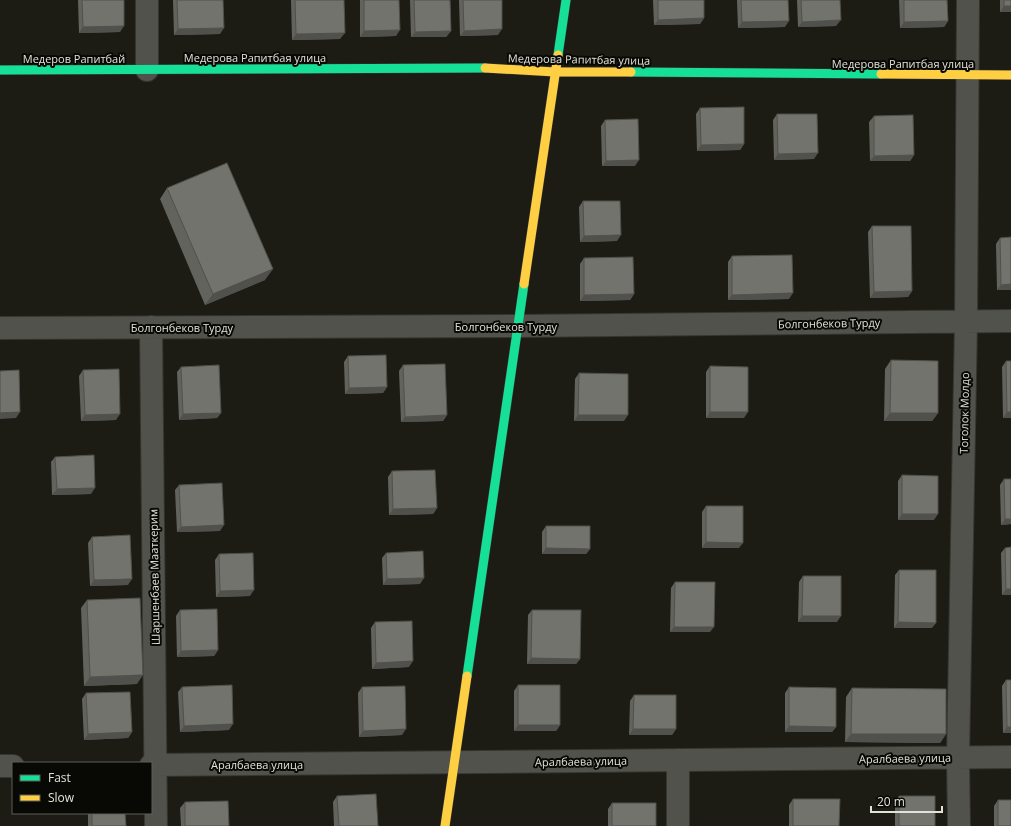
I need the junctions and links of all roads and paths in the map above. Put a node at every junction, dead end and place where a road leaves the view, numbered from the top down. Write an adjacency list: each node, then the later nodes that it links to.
1 (147, 0): 5 (street)
2 (566, 0): 6 (street)
3 (968, 0): 7 (street, Тоголок Молдо)
4 (0, 70): 5 (street, Медеров Рапитбай)
5 (147, 70): 6 (street, Медерова Рапитбая улица)
6 (555, 72): 7 (street, Медерова Рапитбая улица); 11 (street)
7 (968, 75): 8 (street, Медерова Рапитбая улица); 10 (street, Тоголок Молдо)
8 (1011, 75)
9 (1011, 321): 10 (street, Болгонбеков Турду)
10 (966, 322): 11 (street, Болгонбеков Турду); 15 (street, Тоголок Молдо)
11 (518, 326): 12 (street, Болгонбеков Турду); 17 (street)
12 (151, 327): 13 (street, Болгонбеков Турду); 18 (street, Шаршенбаев Мааткерим)
13 (0, 328)
14 (1011, 757): 15 (street, Аралбаева улица)
15 (958, 758): 16 (street, Аралбаева улица); 24 (street, Тоголок Молдо)
16 (678, 760): 17 (street, Аралбаева улица); 23 (street)
17 (454, 762): 18 (street, Аралбаева улица); 22 (street)
18 (153, 765): 21 (street, Шаршенбаев Мааткерим)
19 (0, 766): 20 (street)
20 (12, 766)
21 (156, 826)
22 (445, 826)
23 (678, 826)
24 (959, 826)

